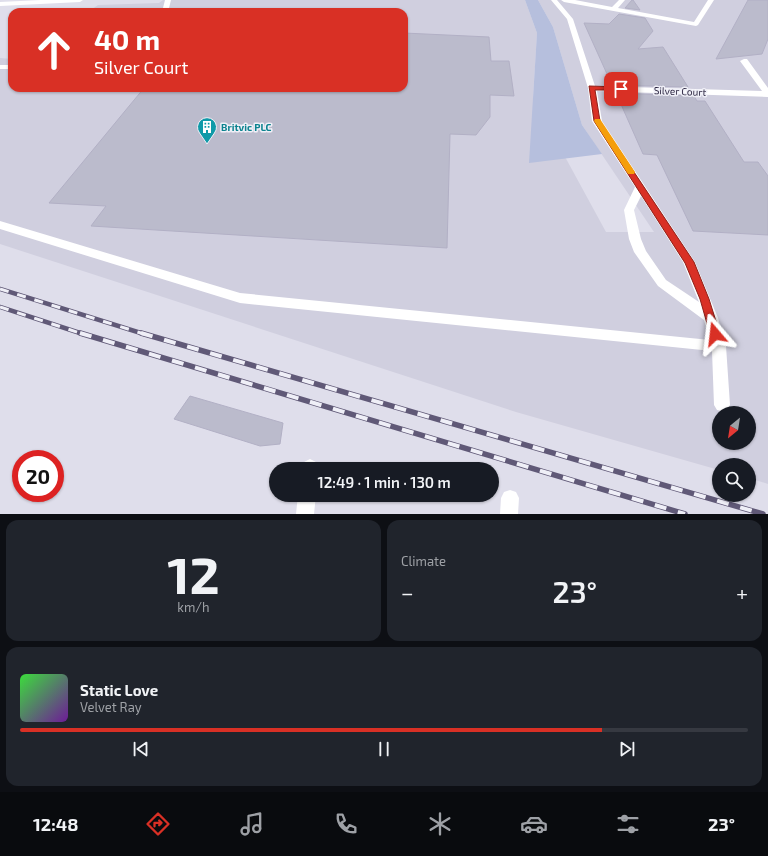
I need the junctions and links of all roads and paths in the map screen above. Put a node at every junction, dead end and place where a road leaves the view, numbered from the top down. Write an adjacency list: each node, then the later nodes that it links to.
1 (80, 0): 6 (street)
2 (554, 0): 10 (street)
3 (564, 0): 8 (street)
4 (622, 0): 8 (street)
5 (711, 0): 8 (street)
6 (26, 2): 7 (street)
7 (0, 4)
8 (614, 9)
9 (744, 61): 11 (street, Silver Court)
10 (592, 88): 11 (street, Silver Court); 12 (street)
11 (768, 94)
12 (640, 187): 14 (street); 14 (street)
13 (0, 225): 15 (street)
14 (711, 318): 15 (street)
15 (719, 346): 16 (street)
16 (722, 405)
17 (306, 502): 18 (street)
18 (305, 514)

